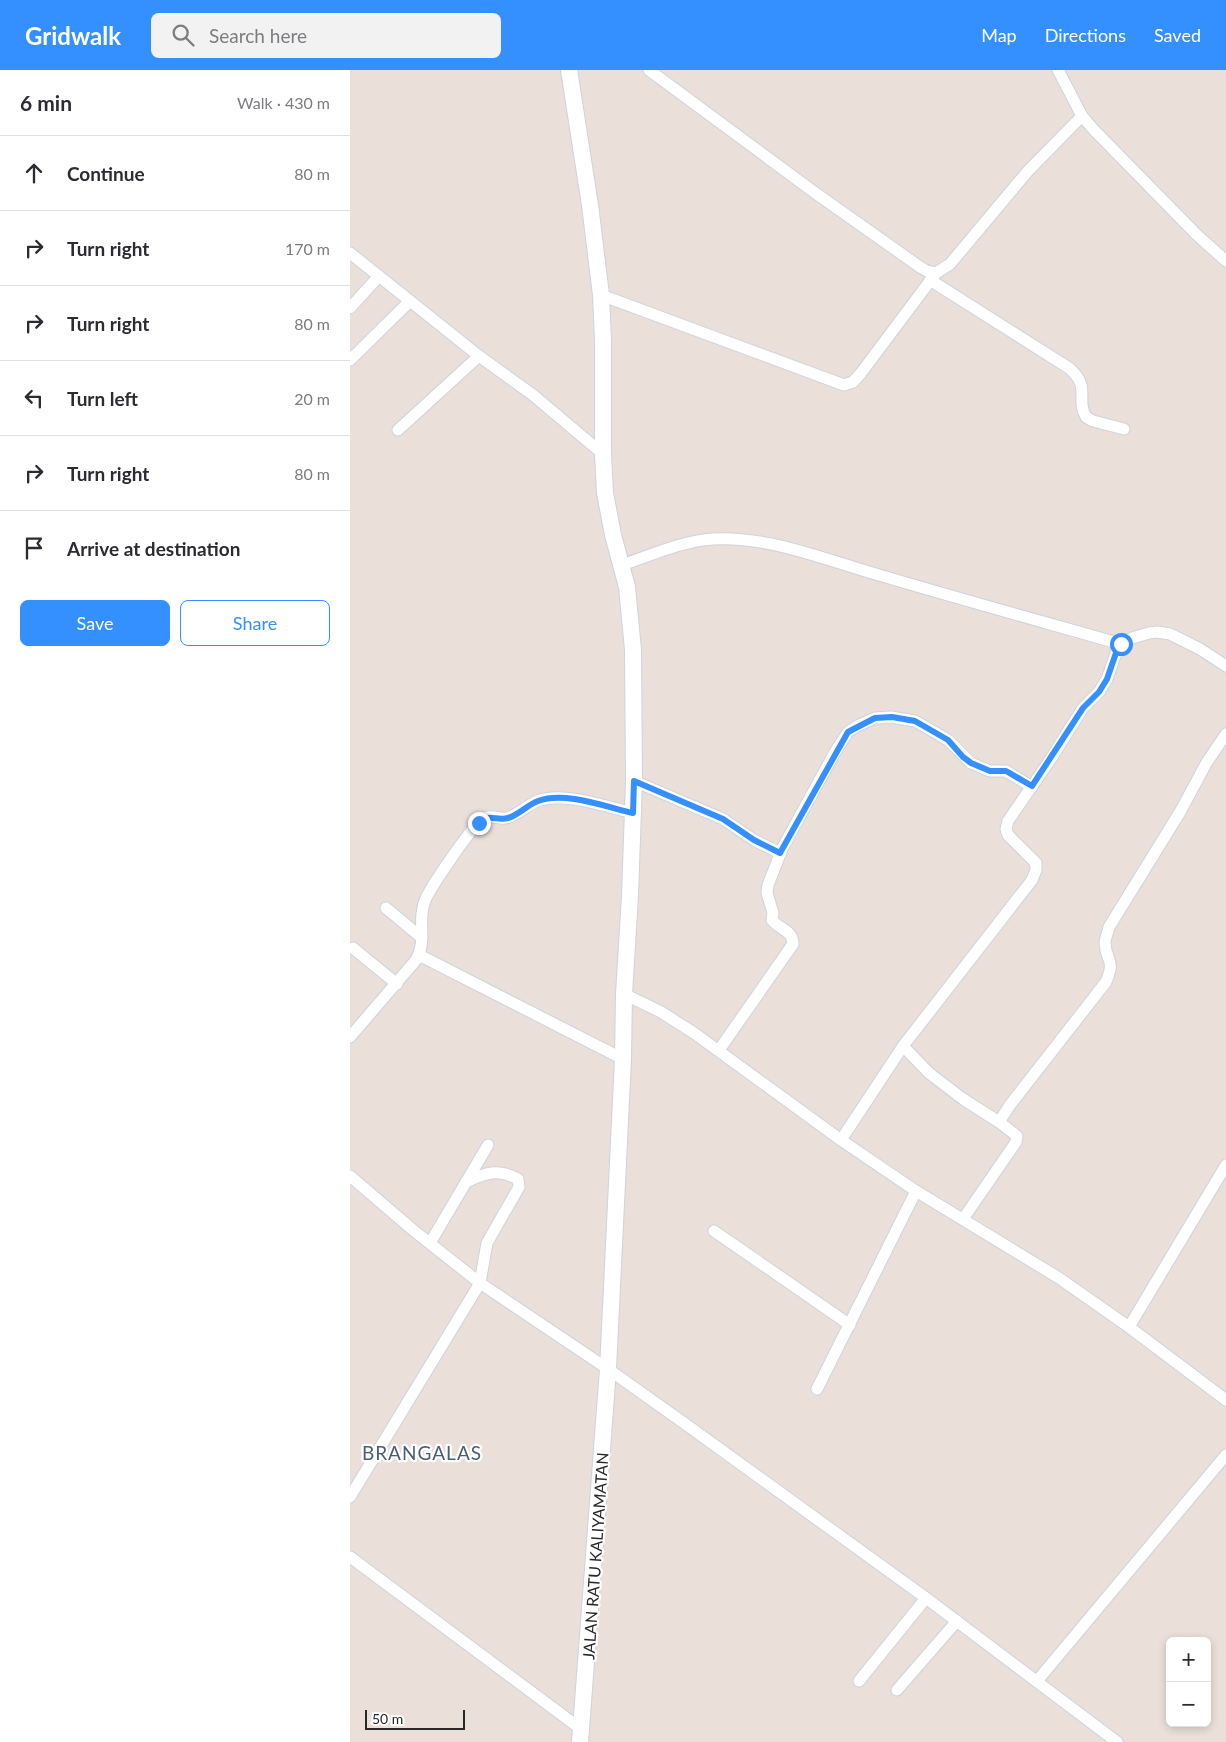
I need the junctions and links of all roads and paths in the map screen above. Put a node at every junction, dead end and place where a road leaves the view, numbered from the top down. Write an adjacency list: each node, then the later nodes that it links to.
1 (569, 70): 9 (main road, JALAN RATU KALIYAMATAN)
2 (649, 70): 8 (street)
3 (1058, 70): 4 (street)
4 (1082, 116): 6 (street); 8 (street)
5 (350, 253): 7 (street)
6 (1226, 261)
7 (379, 276): 10 (street); 11 (street)
8 (933, 277): 9 (street); 14 (street)
9 (600, 295): 16 (main road, JALAN RATU KALIYAMATAN)
10 (410, 301): 12 (street); 13 (street)
11 (350, 308)
12 (479, 356): 15 (street); 16 (street)
13 (350, 360)
14 (1124, 428)
15 (398, 430)
16 (603, 454): 17 (main road, JALAN RATU KALIYAMATAN)
17 (622, 565): 18 (street); 21 (main road, JALAN RATU KALIYAMATAN)
18 (1121, 644): 19 (street); 22 (street)
19 (1226, 666)
20 (1226, 734): 35 (street)
21 (634, 781): 23 (main road, JALAN RATU KALIYAMATAN); 24 (street)
22 (1032, 786): 24 (street); 32 (street)
23 (633, 813): 26 (street); 30 (main road, JALAN RATU KALIYAMATAN)
24 (780, 853): 33 (street)
25 (386, 908): 26 (street)
26 (422, 938): 28 (street)
27 (353, 948): 29 (street)
28 (419, 955): 29 (street); 34 (street)
29 (397, 984): 31 (street)
30 (624, 994): 33 (street); 34 (main road, JALAN RATU KALIYAMATAN)
31 (350, 1037)
32 (903, 1046): 35 (street); 36 (street)
33 (718, 1050): 36 (street)
34 (623, 1060): 48 (main road, JALAN RATU KALIYAMATAN)
35 (999, 1122): 42 (street)
36 (840, 1140): 41 (street)
37 (488, 1144): 40 (street)
38 (1226, 1164): 47 (street)
39 (351, 1179): 44 (street)
40 (466, 1182): 44 (street); 45 (street)
41 (916, 1191): 42 (street); 46 (street)
42 (963, 1219): 47 (street)
43 (714, 1231): 46 (street)
44 (430, 1243): 45 (street)
45 (480, 1283): 48 (street); 52 (street)
46 (850, 1325): 49 (street)
47 (1129, 1327): 50 (street)
48 (608, 1369): 54 (street); 60 (main road, JALAN RATU KALIYAMATAN)
49 (817, 1389)
50 (1226, 1400)
51 (1226, 1456): 57 (street)
52 (350, 1496)
53 (350, 1557): 60 (street)
54 (926, 1598): 55 (street); 56 (street)
55 (957, 1621): 57 (street); 58 (street)
56 (859, 1681)
57 (1037, 1681): 59 (street)
58 (898, 1690)
59 (1104, 1732): 61 (street); 62 (street)
60 (581, 1735)
61 (1096, 1742)
62 (1117, 1742)

